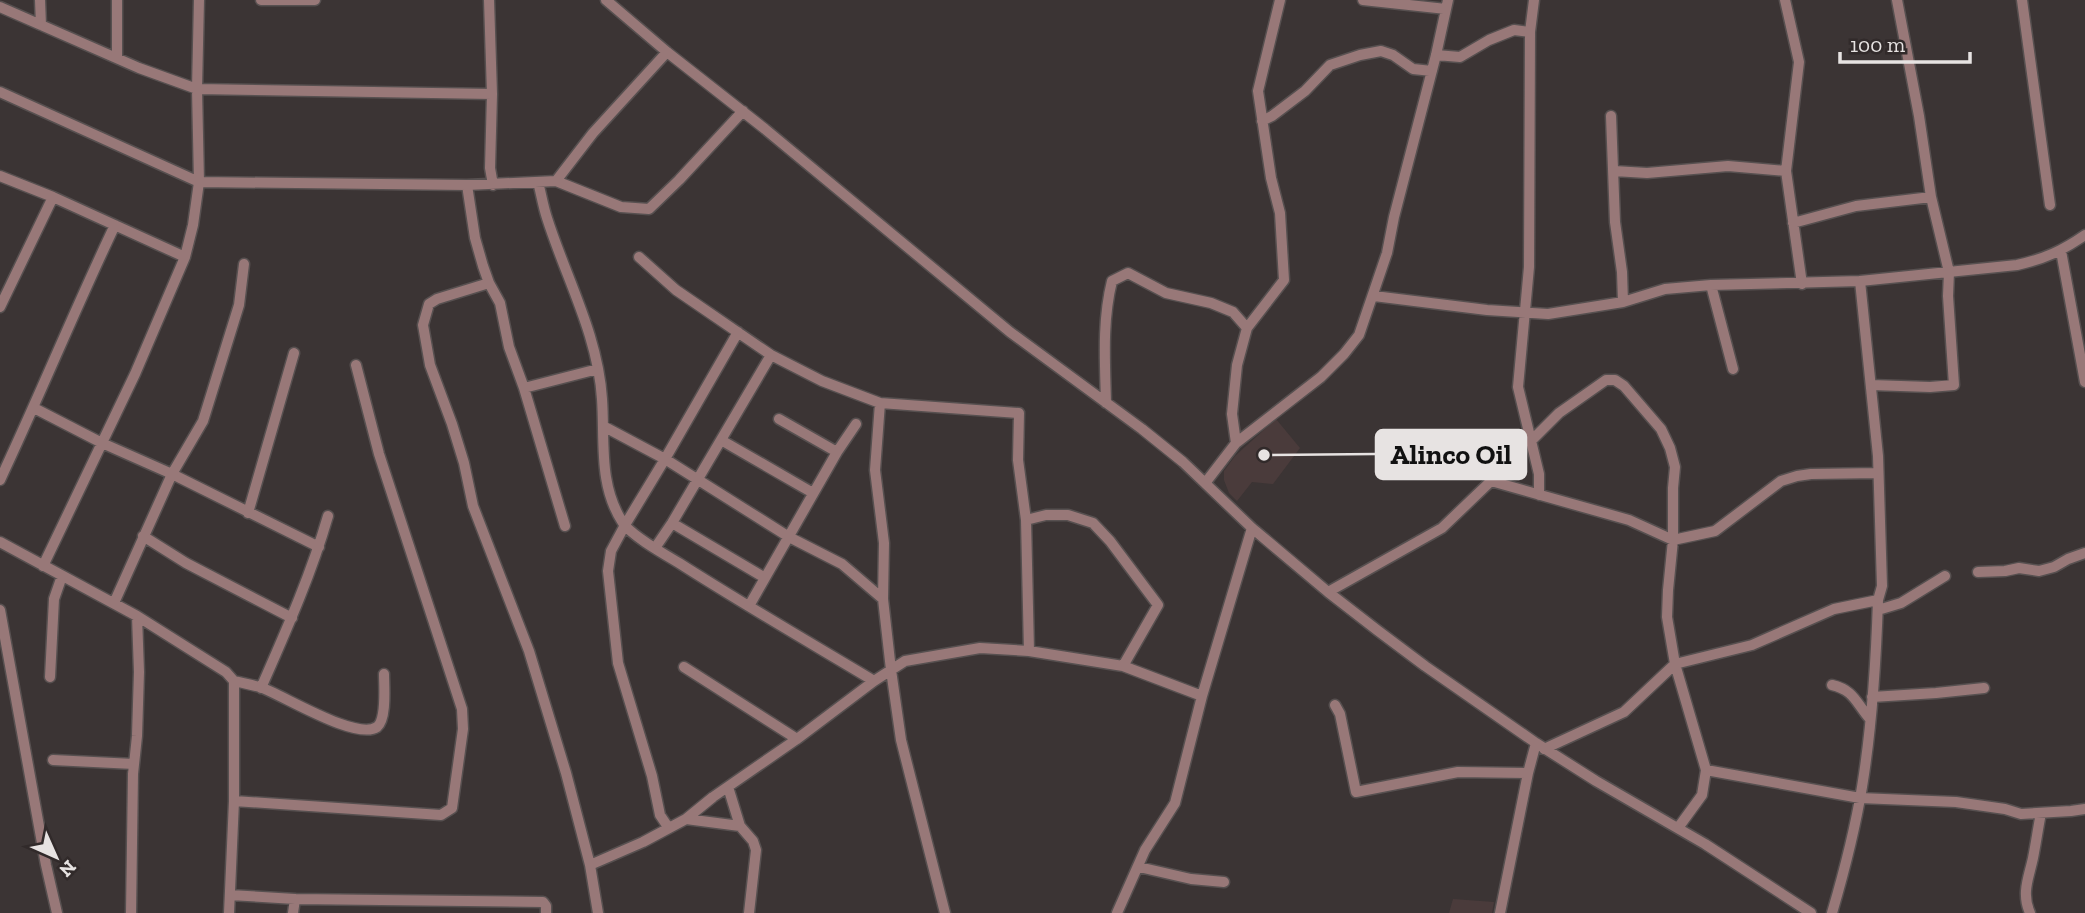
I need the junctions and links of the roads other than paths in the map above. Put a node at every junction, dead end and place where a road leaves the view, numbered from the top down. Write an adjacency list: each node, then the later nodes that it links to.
1 (40, 0): 17 (street)
2 (117, 0): 21 (street)
3 (199, 0): 23 (street)
4 (261, 0): 5 (street)
5 (298, 0): 6 (street)
6 (314, 0)
7 (489, 0): 25 (street)
8 (606, 0): 19 (street)
9 (1280, 0): 28 (street)
10 (1363, 0): 15 (street)
11 (1534, 0): 18 (street)
12 (1785, 0): 30 (street)
13 (1897, 0): 38 (street)
14 (2022, 0): 39 (street)
15 (1447, 4): 20 (street)
16 (0, 7): 17 (street)
17 (41, 25): 21 (street)
18 (1530, 32): 20 (street); 55 (street)
19 (667, 52): 26 (street); 33 (street)
20 (1436, 55): 22 (street)
21 (117, 57): 23 (street)
22 (1432, 71): 28 (street); 52 (street)
23 (197, 89): 25 (street); 32 (street)
24 (0, 92): 32 (street)
25 (492, 94): 35 (street)
26 (743, 111): 33 (street); 67 (street)
27 (1611, 116): 29 (street)
28 (1262, 121): 56 (street)
29 (1614, 171): 30 (street); 53 (street)
30 (1786, 171): 40 (street)
31 (0, 176): 37 (street)
32 (200, 181): 36 (street); 44 (street)
33 (556, 181): 34 (street)
34 (538, 182): 35 (street); 61 (street)
35 (493, 184): 36 (street)
36 (467, 185): 49 (street)
37 (52, 197): 41 (street); 54 (street)
38 (1931, 197): 40 (street); 47 (street)
39 (2050, 205)
40 (1793, 223): 50 (street)
41 (115, 225): 44 (street); 68 (street)
42 (2085, 235): 43 (street)
43 (2061, 251): 47 (street); 63 (street)
44 (185, 257): 74 (street)
45 (639, 257): 57 (street)
46 (244, 264): 79 (street)
47 (1949, 272): 48 (street); 64 (street)
48 (1860, 281): 50 (street); 64 (street)
49 (489, 283): 65 (street); 143 (street)
50 (1802, 284): 51 (street)
51 (1711, 285): 53 (street); 62 (street)
52 (1374, 296): 55 (street); 75 (street)
53 (1623, 302): 55 (street)
54 (0, 307)
55 (1525, 313): 73 (street)
56 (1247, 328): 67 (street); 75 (street)
57 (738, 332): 59 (street); 77 (street)
58 (294, 353): 85 (street)
59 (771, 355): 66 (street); 72 (street)
60 (356, 365): 136 (street)
61 (597, 369): 65 (street); 71 (street)
62 (1732, 369)
63 (2085, 382)
64 (1871, 385): 78 (street)
65 (524, 388): 90 (street)
66 (880, 403): 87 (street); 105 (street)
67 (1106, 403): 82 (street)
68 (34, 408): 74 (street); 80 (street)
69 (779, 419): 76 (street)
70 (856, 424): 76 (street)
71 (603, 426): 77 (street); 89 (street)
72 (721, 440): 81 (street); 83 (street)
73 (1532, 440): 84 (street); 94 (street)
74 (102, 443): 79 (street); 99 (street)
75 (1236, 443): 82 (street)
76 (837, 452): 83 (street)
77 (665, 459): 81 (street); 89 (street)
78 (1878, 472): 94 (street); 107 (street)
79 (172, 474): 85 (street); 92 (street)
80 (0, 480)
81 (698, 480): 88 (street); 93 (street)
82 (1206, 482): 91 (street)
83 (813, 493): 93 (street)
84 (1539, 495): 94 (street); 104 (street)
85 (248, 513): 96 (street)
86 (328, 516): 96 (street)
87 (1026, 520): 112 (street); 114 (street)
88 (672, 523): 97 (street); 103 (street)
89 (625, 525): 97 (street); 141 (street)
90 (565, 526)
91 (1252, 528): 104 (street); 124 (street)
92 (142, 536): 106 (street); 111 (street)
93 (789, 537): 103 (street); 105 (street)
94 (1673, 540): 113 (street)
95 (0, 542): 99 (street)
96 (319, 547): 111 (street)
97 (655, 548): 108 (street)
98 (2085, 553): 100 (street)
99 (43, 566): 101 (street)
100 (1978, 572)
101 (62, 576): 106 (street); 118 (street)
102 (1945, 576): 107 (street)
103 (765, 578): 108 (street)
104 (1328, 592): 129 (street)
105 (883, 599): 116 (street)
106 (114, 603): 110 (street)
107 (1878, 605): 113 (street); 125 (street)
108 (749, 606): 120 (street)
109 (0, 610): 149 (street)
110 (137, 616): 119 (street); 131 (street)
111 (292, 618): 122 (street)
112 (1029, 651): 114 (street); 116 (street)
113 (1675, 664): 129 (street); 132 (street)
114 (1123, 666): 124 (street)
115 (684, 667): 128 (street)
116 (891, 670): 120 (street); 156 (street)
117 (384, 674): 122 (street)
118 (50, 677)
119 (234, 681): 122 (street); 136 (street)
120 (874, 681): 128 (street)
121 (1832, 685): 127 (street)
122 (261, 688)
123 (1984, 688): 125 (street)
124 (1202, 696): 144 (street)
125 (1872, 697): 127 (street)
126 (1335, 705): 133 (street)
127 (1870, 719): 135 (street)
128 (797, 739): 134 (street)
129 (1540, 746): 133 (street); 142 (street)
130 (52, 761): 131 (street)
131 (134, 764): 150 (street)
132 (1706, 770): 135 (street); 142 (street)
133 (1528, 773): 148 (street)
134 (728, 787): 139 (street); 140 (street)
135 (1860, 798): 138 (street); 160 (street)
136 (234, 801): 146 (street)
137 (2085, 809): 138 (street)
138 (2041, 813): 161 (street)
139 (686, 819): 140 (street); 141 (street)
140 (740, 826): 155 (street)
141 (668, 827): 143 (street)
142 (1678, 828): 159 (street)
143 (590, 865): 154 (street)
144 (1139, 867): 145 (street); 157 (street)
145 (1224, 883)
146 (230, 895): 147 (street); 151 (street)
147 (295, 899): 152 (street); 153 (street)
148 (1501, 908): 158 (street)
149 (57, 913)
150 (131, 913)
151 (229, 913)
152 (293, 913)
153 (546, 913)
154 (598, 913)
155 (749, 913)
156 (945, 913)
157 (1117, 913)
158 (1511, 913)
159 (1811, 913)
160 (1832, 913)
161 (2030, 913)

